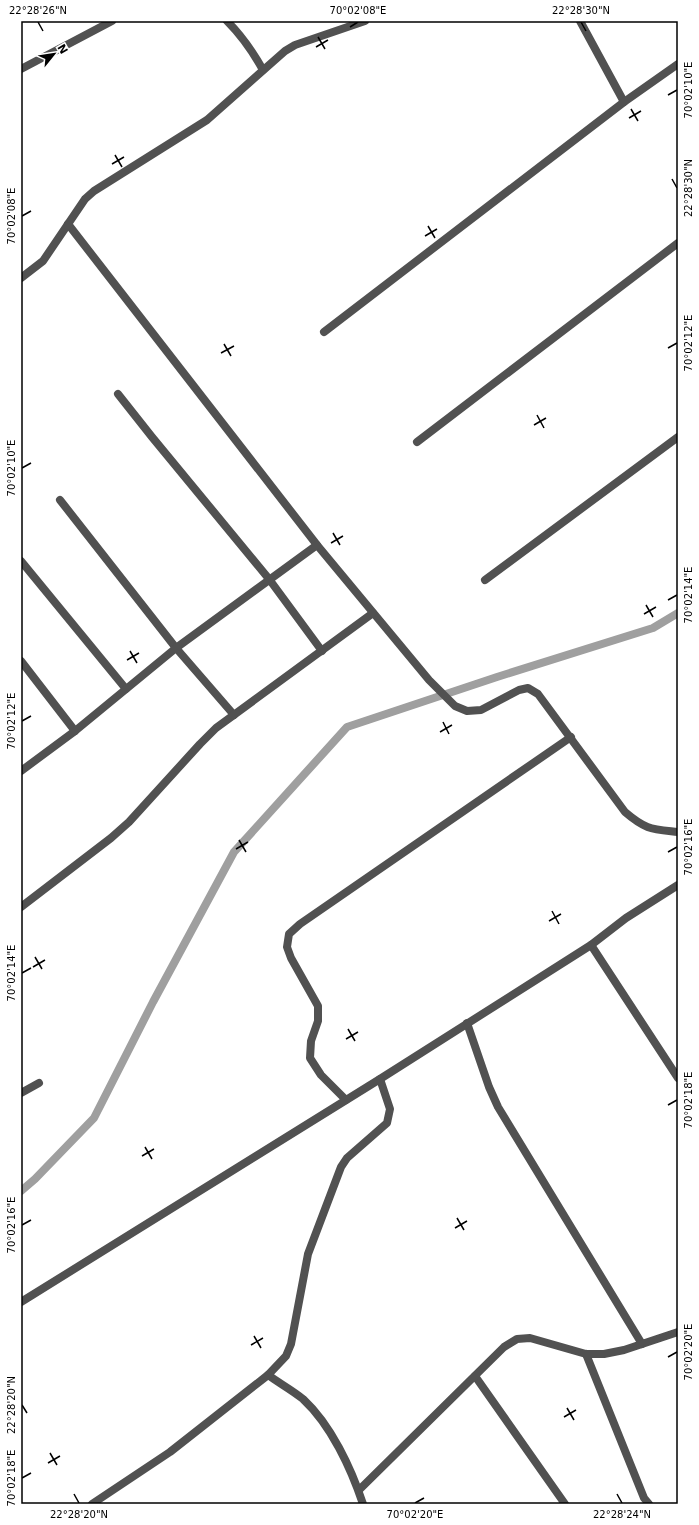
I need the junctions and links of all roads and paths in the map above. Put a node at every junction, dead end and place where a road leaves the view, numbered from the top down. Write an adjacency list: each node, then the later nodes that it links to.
1 (112, 21): 6 (street)
2 (227, 21): 7 (street)
3 (365, 21): 7 (street)
4 (580, 21): 8 (street)
5 (678, 66): 8 (street)
6 (21, 69)
7 (264, 70): 9 (street)
8 (624, 102): 12 (street)
9 (68, 224): 11 (street); 17 (street)
10 (678, 243): 15 (street)
11 (21, 278)
12 (324, 332)
13 (118, 394): 19 (street)
14 (678, 437): 20 (street)
15 (417, 442)
16 (60, 500): 22 (street)
17 (316, 545): 19 (street); 21 (street)
18 (21, 561): 25 (street)
19 (268, 579): 22 (street); 23 (street)
20 (485, 580)
21 (373, 613): 23 (street); 28 (street)
22 (176, 648): 25 (street); 26 (street)
23 (322, 651): 26 (street)
24 (21, 661): 27 (street)
25 (126, 689): 27 (street)
26 (234, 715): 32 (street)
27 (75, 731): 29 (street)
28 (571, 737): 30 (street); 39 (street)
29 (21, 770)
30 (678, 832)
31 (678, 886): 33 (street)
32 (21, 907)
33 (591, 945): 34 (street); 35 (street)
34 (467, 1023): 36 (street); 42 (street)
35 (678, 1078)
36 (380, 1079): 39 (street); 44 (street)
37 (39, 1083): 38 (street)
38 (21, 1093)
39 (346, 1100): 40 (street)
40 (21, 1302)
41 (678, 1332): 42 (street)
42 (642, 1344): 43 (street)
43 (586, 1354): 45 (street); 50 (street)
44 (268, 1375): 46 (street); 47 (street)
45 (475, 1376): 46 (street); 49 (street)
46 (359, 1490): 48 (street)
47 (92, 1504)
48 (364, 1504)
49 (565, 1504)
50 (649, 1504)

